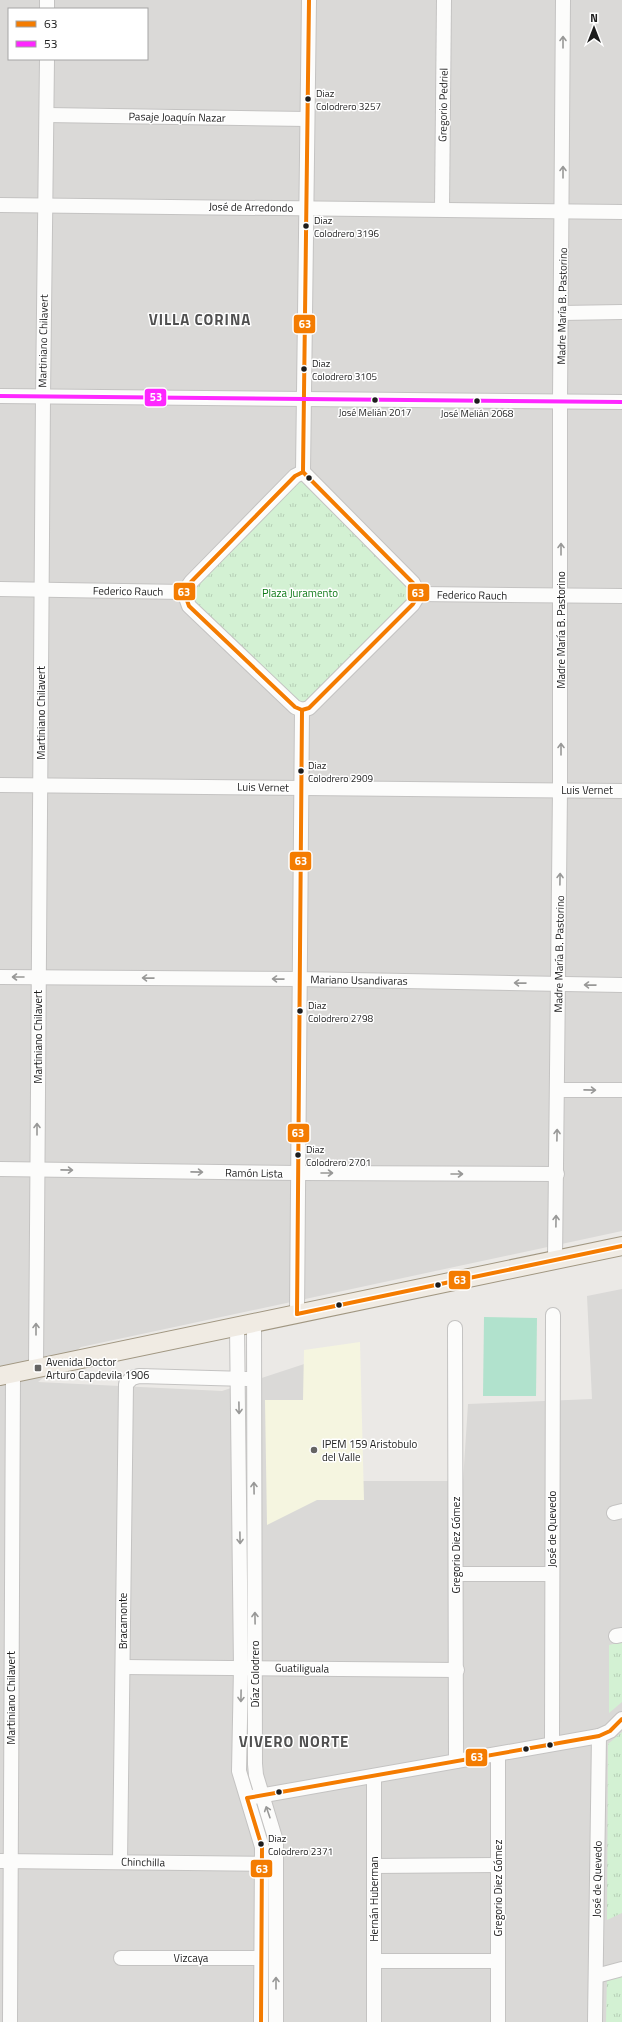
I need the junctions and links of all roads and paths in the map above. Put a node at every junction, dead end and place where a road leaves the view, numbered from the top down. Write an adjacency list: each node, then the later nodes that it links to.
1 (309, 0): 6 (street)
2 (444, 0): 10 (street, Gregorio Pedriel)
3 (564, 0): 11 (street, Madre María B. Pastorino, one-way to 3)
4 (47, 60): 5 (street, Martiniano Chilavert)
5 (47, 115): 6 (street, Pasaje Joaquín Nazar); 8 (street, Martiniano Chilavert)
6 (307, 119): 9 (street)
7 (0, 205): 8 (street, José de Arredondo)
8 (45, 205): 9 (street, José de Arredondo); 16 (street, Martiniano Chilavert)
9 (306, 207): 10 (street, José de Arredondo); 17 (street)
10 (442, 209): 11 (street, José de Arredondo)
11 (563, 211): 12 (street, José de Arredondo); 14 (street, Madre María B. Pastorino)
12 (622, 212)
13 (622, 312): 14 (street)
14 (562, 313): 18 (street, Madre María B. Pastorino)
15 (0, 396): 16 (street)
16 (43, 397): 17 (street); 22 (street, Martiniano Chilavert)
17 (303, 399): 18 (street); 20 (street)
18 (560, 401): 19 (street); 25 (street, Madre María B. Pastorino, one-way to 18)
19 (622, 402)
20 (303, 472): 23 (street); 24 (street)
21 (0, 589): 22 (street, Federico Rauch)
22 (42, 589): 23 (street, Federico Rauch); 29 (street, Martiniano Chilavert)
23 (184, 592): 27 (street)
24 (419, 594): 25 (street, Federico Rauch); 27 (street)
25 (561, 596): 26 (street, Federico Rauch); 31 (street, Madre María B. Pastorino, one-way to 25)
26 (622, 596)
27 (302, 710): 30 (street)
28 (0, 784): 29 (street, Luis Vernet)
29 (40, 785): 30 (street, Luis Vernet); 34 (street, Martiniano Chilavert)
30 (300, 788): 31 (street, Luis Vernet); 35 (street)
31 (560, 790): 32 (street, Luis Vernet); 36 (street, Madre María B. Pastorino, one-way to 31)
32 (622, 790)
33 (0, 977): 34 (street, Mariano Usandivaras, one-way to 33)
34 (38, 977): 35 (street, Mariano Usandivaras, one-way to 34); 41 (street, Martiniano Chilavert, one-way to 34)
35 (299, 979): 36 (street, Mariano Usandivaras, one-way to 35); 42 (street)
36 (559, 984): 37 (street, Mariano Usandivaras, one-way to 36); 38 (street, Madre María B. Pastorino)
37 (622, 985)
38 (558, 1090): 39 (street, one-way to 39); 43 (street, Madre María B. Pastorino, one-way to 38)
39 (622, 1090)
40 (0, 1169): 41 (street, Ramón Lista)
41 (37, 1169): 42 (street, Ramón Lista, one-way to 42); 50 (street, Martiniano Chilavert, one-way to 41)
42 (298, 1173): 43 (street, Ramón Lista, one-way to 43); 46 (street)
43 (557, 1174): 45 (street, Madre María B. Pastorino, one-way to 43)
44 (622, 1246): 45 (main road)
45 (555, 1260): 46 (main road)
46 (297, 1314): 48 (main road)
47 (553, 1315): 56 (street, José de Quevedo)
48 (245, 1325): 50 (main road); 52 (street, Díaz Colodrero); 53 (street, Díaz Colodrero)
49 (455, 1328): 55 (street, Gregorio Diez Gómez)
50 (36, 1368): 51 (main road)
51 (6, 1375): 54 (street, Martiniano Chilavert)
52 (239, 1379): 53 (street); 58 (street, Bracamonte); 59 (street, Díaz Colodrero, one-way to 59)
53 (253, 1379): 60 (street, Díaz Colodrero, one-way to 53)
54 (6, 1502): 57 (street, Martiniano Chilavert)
55 (457, 1574): 56 (street); 61 (street, Gregorio Diez Gómez)
56 (552, 1574): 65 (street, José de Quevedo)
57 (6, 1621): 64 (street, Martiniano Chilavert)
58 (123, 1667): 59 (street, Guatiliguala); 72 (street, Bracamonte)
59 (241, 1668): 60 (street, Guatiliguala); 70 (street, Díaz Colodrero, one-way to 70)
60 (256, 1668): 61 (street, Guatiliguala); 69 (street, Díaz Colodrero)
61 (457, 1670): 67 (street, Gregorio Diez Gómez)
62 (622, 1720): 63 (street)
63 (599, 1736): 65 (street); 82 (street, José de Quevedo)
64 (6, 1741): 71 (street, Martiniano Chilavert)
65 (552, 1743): 66 (street)
66 (498, 1754): 67 (street); 75 (street, Gregorio Diez Gómez)
67 (456, 1762): 68 (street)
68 (374, 1776): 69 (street); 76 (street, Hernán Huberman)
69 (262, 1796): 70 (street); 74 (street, Díaz Colodrero, one-way to 69)
70 (247, 1798): 73 (street, Díaz Colodrero)
71 (5, 1861): 72 (street, Chinchilla); 83 (street, Martiniano Chilavert)
72 (120, 1862): 73 (street, Chinchilla)
73 (261, 1864): 74 (street, Chinchilla); 78 (street, Díaz Colodrero)
74 (276, 1864): 86 (street, Díaz Colodrero, one-way to 74)
75 (498, 1865): 76 (street); 80 (street, Gregorio Diez Gómez)
76 (374, 1866): 79 (street, Hernán Huberman)
77 (121, 1958): 78 (street, Vizcaya)
78 (261, 1958): 85 (street, Díaz Colodrero)
79 (374, 1961): 80 (street); 87 (street, Hernán Huberman)
80 (498, 1961): 88 (street, Gregorio Diez Gómez)
81 (622, 1969): 82 (street)
82 (596, 1976): 89 (street, José de Quevedo)
83 (5, 1980): 84 (street, Martiniano Chilavert)
84 (10, 2022)
85 (261, 2022)
86 (276, 2022)
87 (374, 2022)
88 (498, 2022)
89 (595, 2022)

